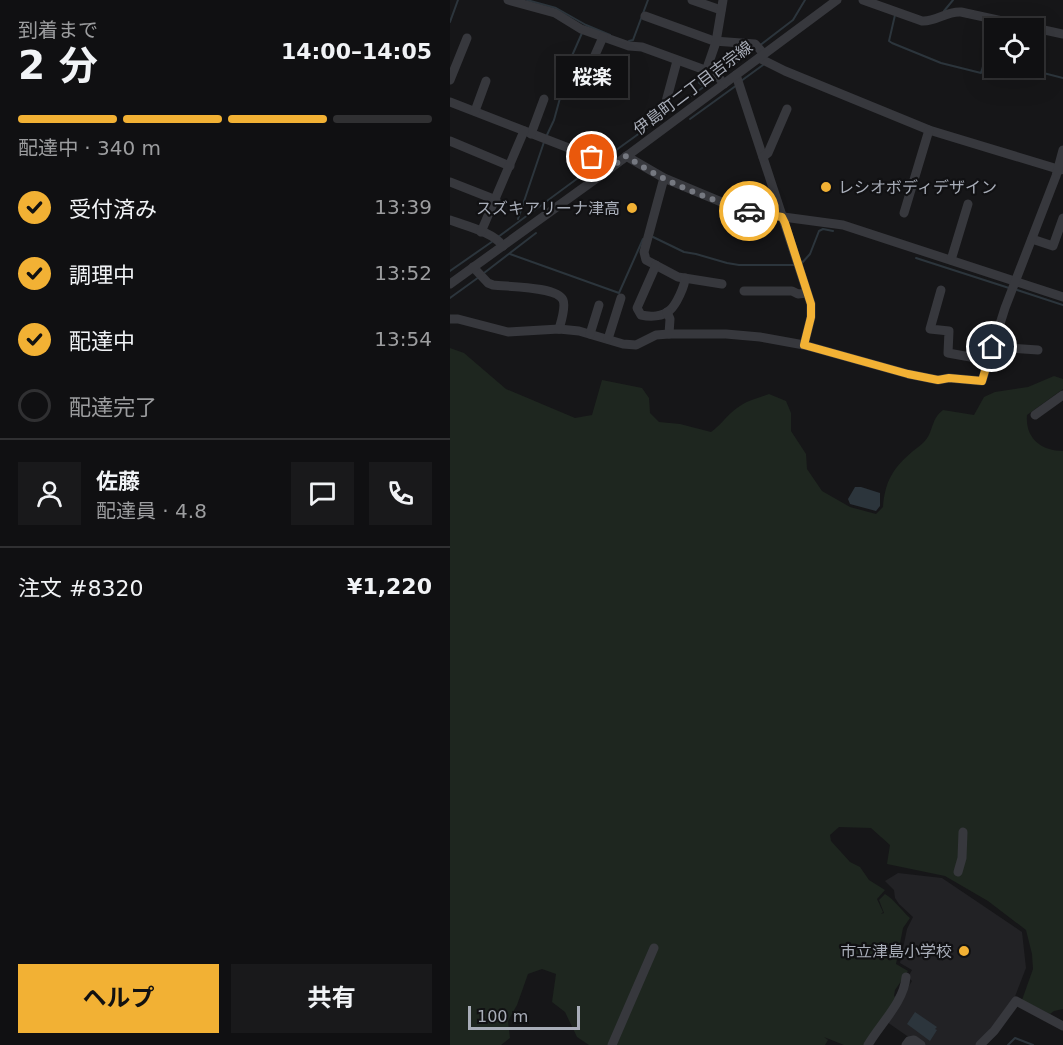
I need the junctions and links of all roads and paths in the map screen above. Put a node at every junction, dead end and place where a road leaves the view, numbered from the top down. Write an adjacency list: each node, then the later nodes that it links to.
1 (508, 0): 8 (street)
2 (692, 0): 5 (street)
3 (837, 0): 11 (street, 伊島町二丁目吉宗線)
4 (863, 0): 7 (street)
5 (722, 5): 10 (street)
6 (645, 15): 10 (street)
7 (1063, 34)
8 (603, 37): 12 (street); 13 (street)
9 (467, 38): 16 (street)
10 (714, 41): 11 (street); 14 (street)
11 (762, 55): 17 (street, 伊島町二丁目吉宗線); 25 (street)
12 (677, 61): 14 (street); 21 (street)
13 (588, 71)
14 (704, 71): 15 (street)
15 (720, 79): 17 (street, 伊島町二丁目吉宗線); 28 (street, 伊島町二丁目吉宗線)
16 (450, 80)
17 (738, 80): 29 (street)
18 (486, 81): 23 (street)
19 (544, 99): 24 (street)
20 (450, 102): 23 (street)
21 (664, 109)
22 (787, 109): 29 (street)
23 (475, 111): 24 (street)
24 (528, 133): 30 (street); 31 (street)
25 (928, 133): 32 (street); 37 (street)
26 (450, 141): 31 (street)
27 (1063, 150): 32 (street)
28 (626, 156): 30 (street, 伊島町二丁目吉宗線); 33 (street)
29 (763, 157): 38 (street)
30 (603, 165): 43 (street, 伊島町二丁目吉宗線)
31 (510, 166): 35 (street)
32 (1058, 172): 42 (street)
33 (664, 178): 38 (street); 45 (street)
34 (450, 182): 35 (street)
35 (496, 200): 41 (street)
36 (968, 204): 44 (street)
37 (904, 213)
38 (782, 217): 44 (street); 53 (street)
39 (1063, 218): 42 (street)
40 (450, 220): 41 (street)
41 (481, 232): 43 (street)
42 (1032, 239): 50 (street)
43 (497, 242): 46 (street, 伊島町二丁目吉宗線)
44 (951, 260): 50 (street)
45 (656, 265): 47 (street); 57 (street)
46 (478, 273): 48 (street, 伊島町二丁目吉宗線); 59 (street)
47 (685, 278): 49 (street); 57 (street)
48 (450, 284)
49 (722, 284)
50 (1014, 286): 54 (street); 64 (street)
51 (941, 290): 66 (street)
52 (744, 291): 53 (street)
53 (807, 293): 63 (street)
54 (1063, 297)
55 (621, 298): 62 (street)
56 (599, 305): 60 (street)
57 (667, 312): 61 (street)
58 (450, 319): 59 (street)
59 (560, 329): 60 (street)
60 (590, 334): 62 (street)
61 (669, 334): 62 (street); 63 (street)
62 (608, 339)
63 (804, 345): 66 (street)
64 (992, 347): 65 (street); 66 (street)
65 (1038, 350)
66 (987, 360)
67 (1063, 395): 68 (street)
68 (1035, 415)
69 (963, 832): 70 (street)
70 (958, 872)
71 (654, 948): 74 (street)
72 (906, 977): 75 (street)
73 (1063, 1026): 78 (street)
74 (612, 1045)
75 (868, 1045)
76 (906, 1045): 77 (street)
77 (921, 1045)
78 (980, 1045)

